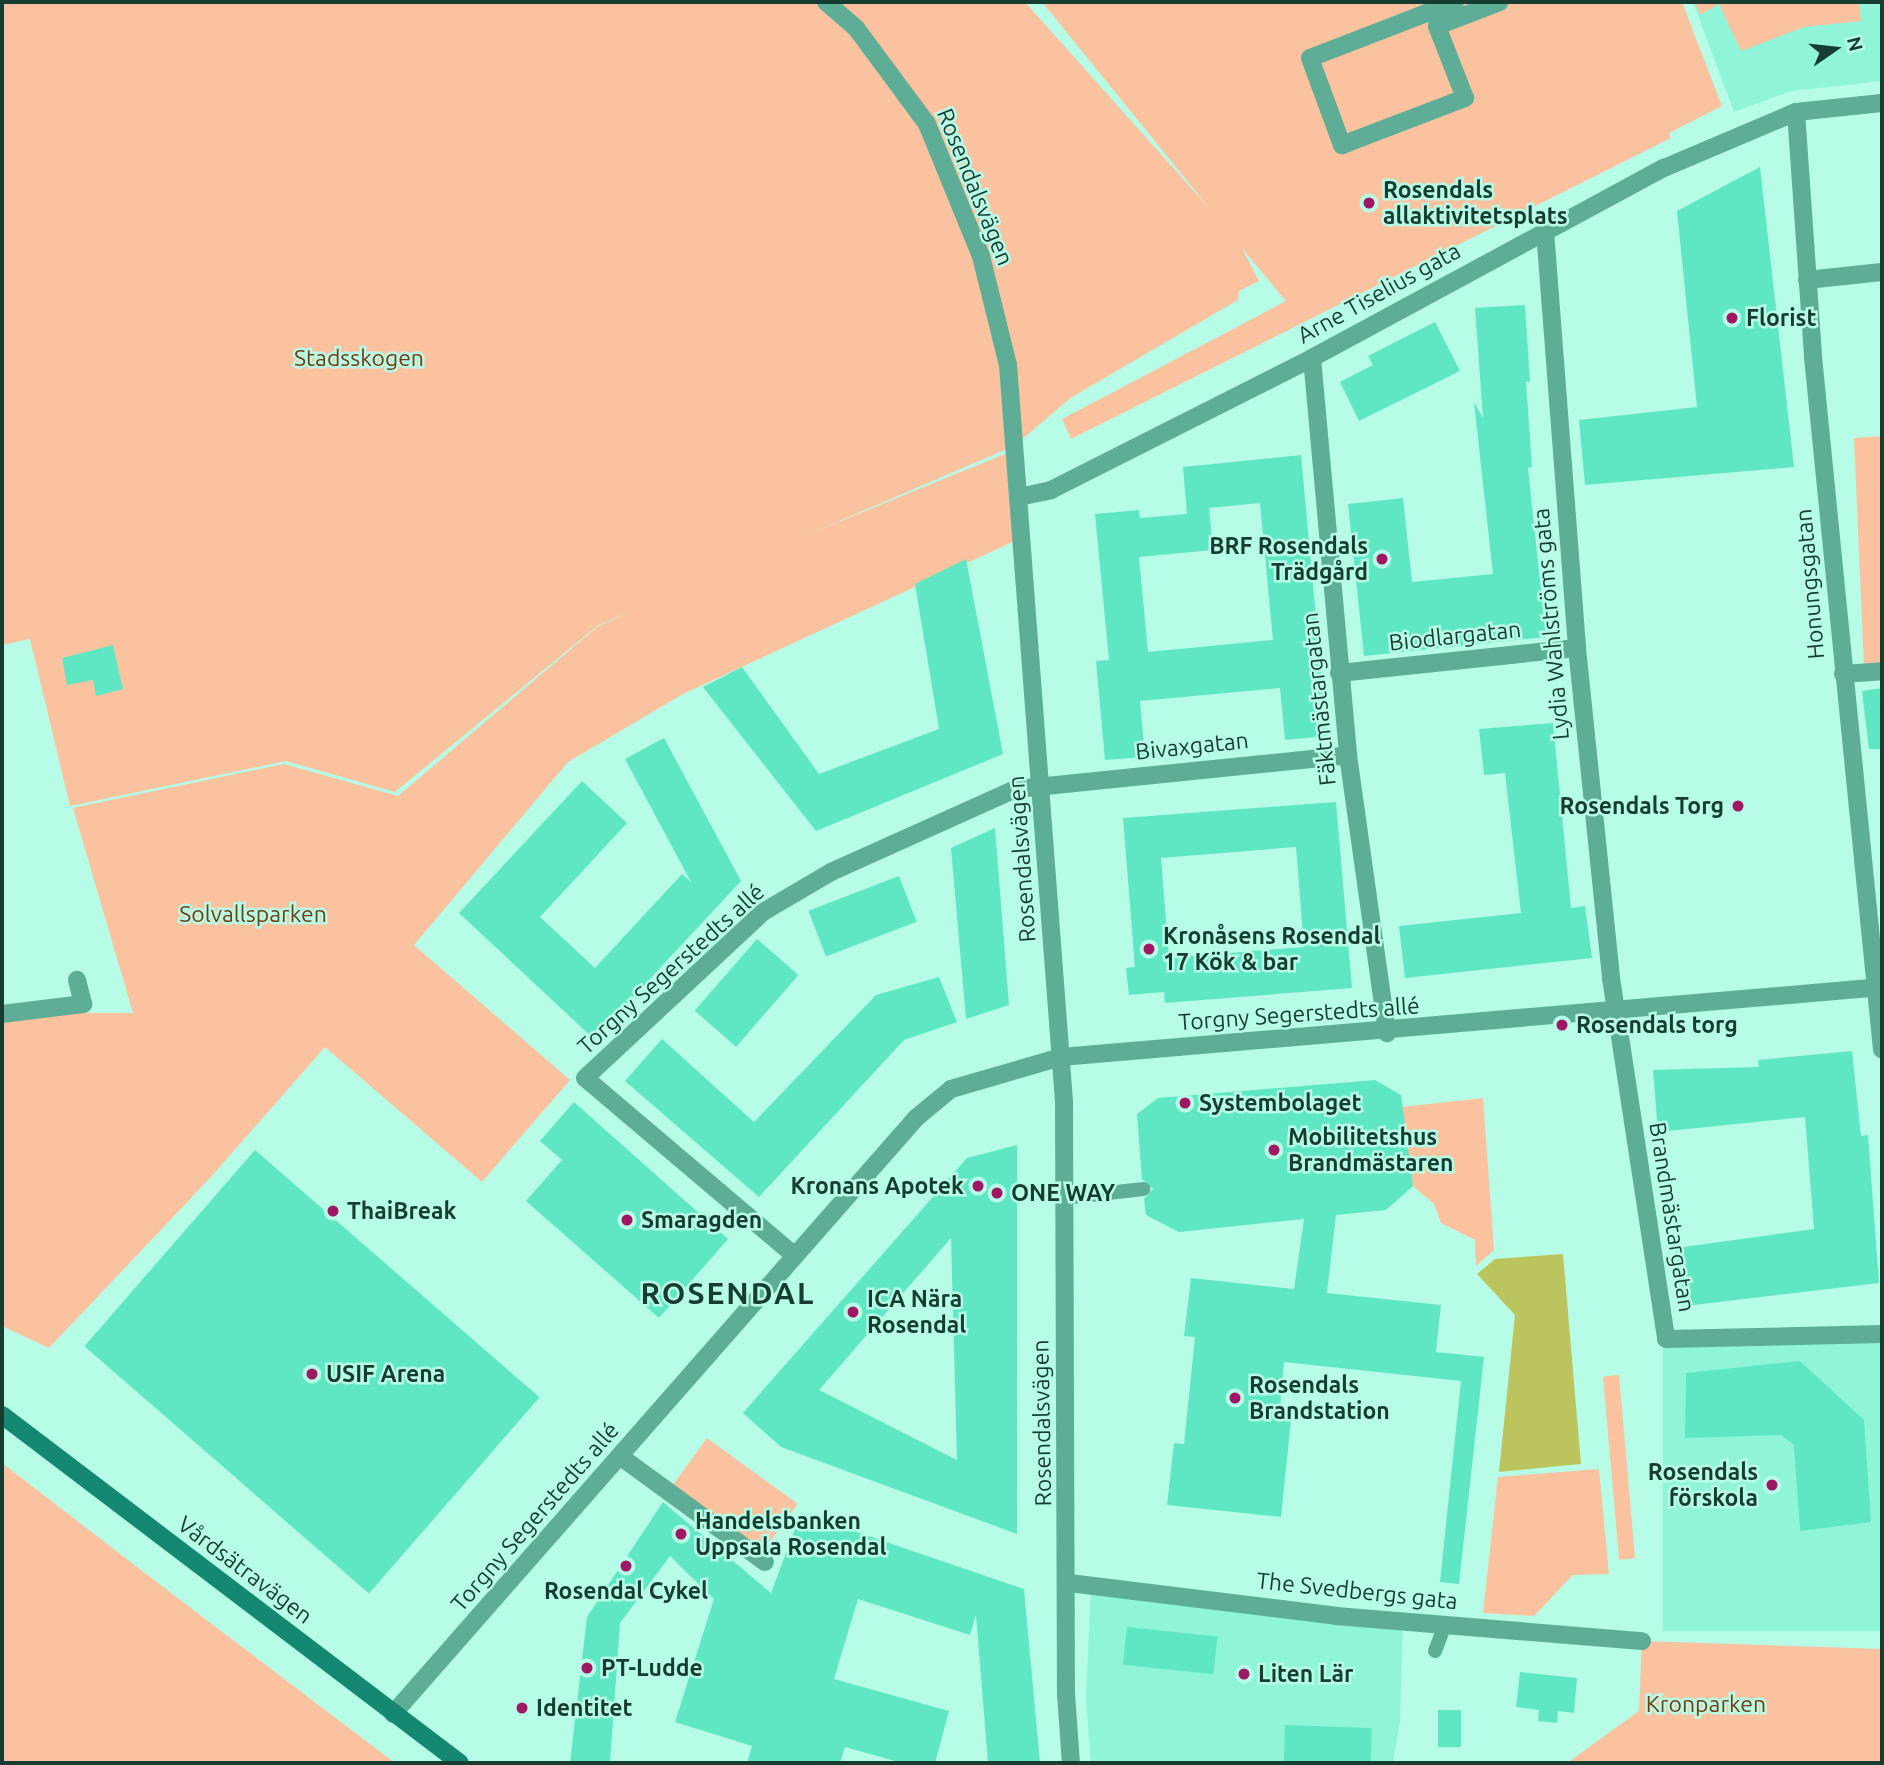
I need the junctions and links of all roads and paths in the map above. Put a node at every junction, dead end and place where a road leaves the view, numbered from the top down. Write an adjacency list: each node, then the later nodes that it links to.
1 (826, 2): 10 (street, Rosendalsvägen)
2 (1455, 2): 3 (street)
3 (1500, 2)
4 (1882, 103): 5 (street, Arne Tiselius gata)
5 (1796, 112): 6 (street, Arne Tiselius gata); 8 (street, Honungsgatan)
6 (1545, 231): 9 (street, Arne Tiselius gata); 11 (street, Lydia Wahlströms gata)
7 (1882, 272): 8 (street)
8 (1807, 280): 14 (street, Honungsgatan)
9 (1312, 358): 10 (street, Arne Tiselius gata); 13 (street, Fäktmästargatan)
10 (1019, 497): 16 (street, Rosendalsvägen)
11 (1577, 648): 13 (street, Biodlargatan); 19 (street, Lydia Wahlströms gata)
12 (1882, 671): 14 (street)
13 (1339, 673): 15 (street, Fäktmästargatan)
14 (1843, 674): 18 (street, Honungsgatan)
15 (1348, 755): 16 (street, Bivaxgatan); 21 (street, Fäktmästargatan)
16 (1041, 786): 23 (street, Rosendalsvägen); 26 (street, Torgny Segerstedts allé)
17 (76, 979): 20 (street)
18 (1879, 988): 19 (street, Torgny Segerstedts allé); 22 (street, Honungsgatan)
19 (1615, 1013): 21 (street, Torgny Segerstedts allé); 27 (street, Brandmästargatan)
20 (2, 1014)
21 (1387, 1033): 23 (street, Torgny Segerstedts allé)
22 (1882, 1050)
23 (1061, 1058): 25 (street, Rosendalsvägen); 26 (street, Torgny Segerstedts allé)
24 (1143, 1189): 25 (lane)
25 (1064, 1198): 31 (street, Rosendalsvägen)
26 (795, 1256): 29 (street, Torgny Segerstedts allé)
27 (1882, 1334)
28 (2, 1415): 35 (main road, Vårdsätravägen)
29 (621, 1457): 30 (street); 35 (street, Torgny Segerstedts allé)
30 (765, 1562)
31 (1069, 1583): 32 (street, The Svedbergs gata); 37 (street, Rosendalsvägen)
32 (1445, 1625): 33 (street, The Svedbergs gata); 34 (lane)
33 (1642, 1641)
34 (1435, 1651)
35 (393, 1714): 36 (main road, Vårdsätravägen)
36 (460, 1763)
37 (1072, 1763)

